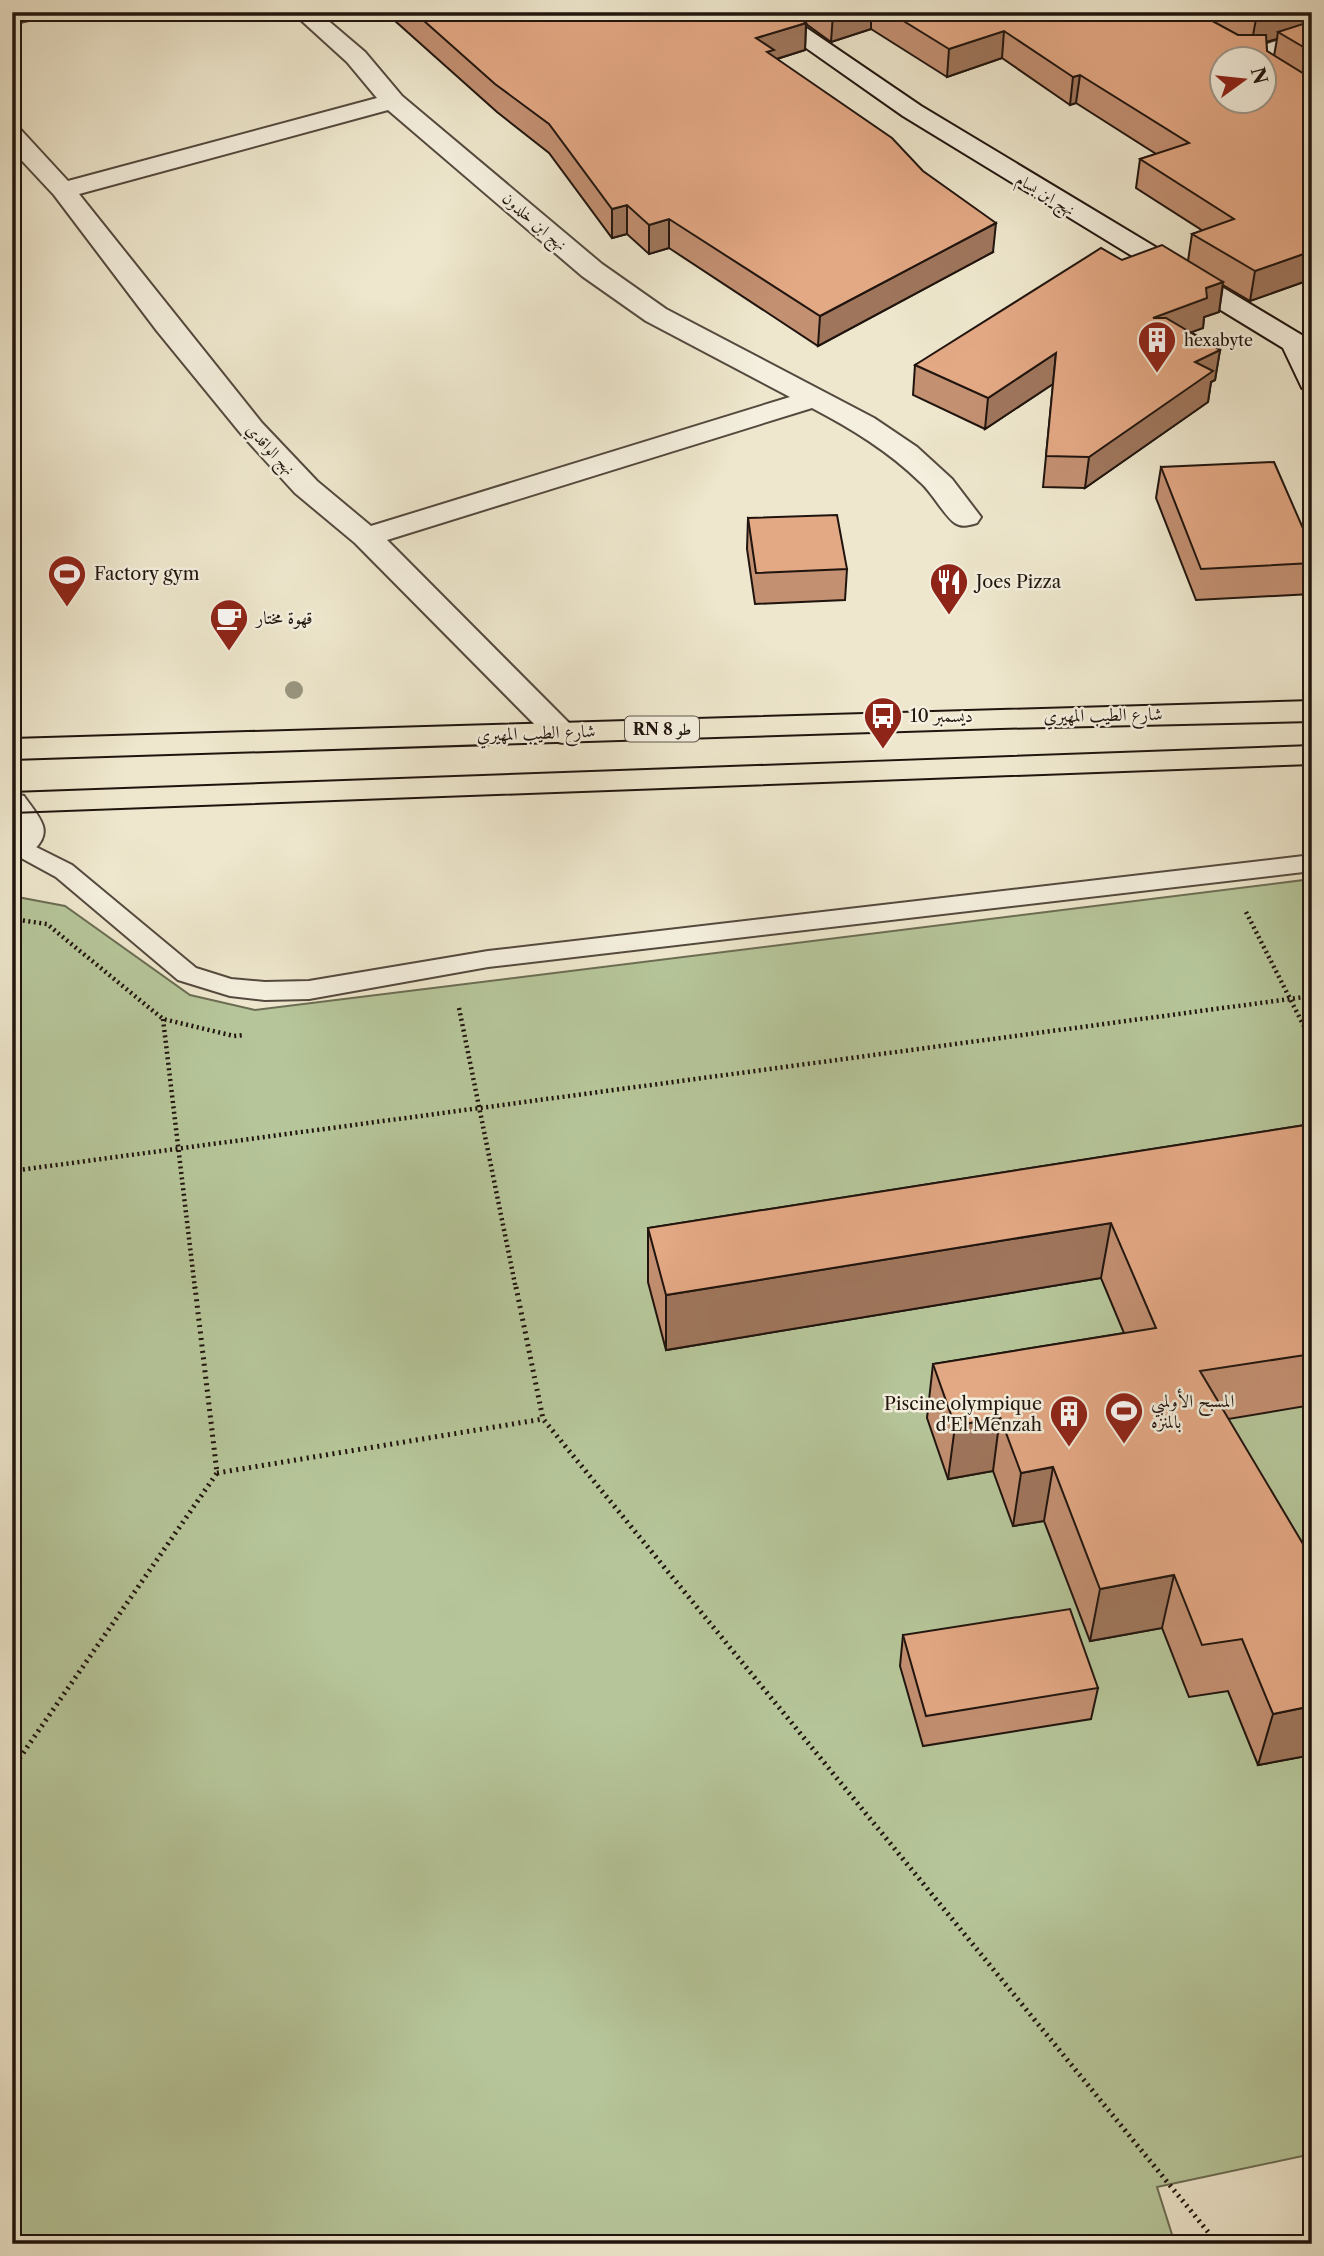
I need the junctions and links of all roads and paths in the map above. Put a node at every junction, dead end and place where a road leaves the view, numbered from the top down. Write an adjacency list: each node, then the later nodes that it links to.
1 (33, 12): 4 (street)
2 (304, 12): 9 (street, نهج ابن خلدون)
3 (767, 12): 12 (street, نهج ابن بسام)
4 (12, 17)
5 (1312, 37): 8 (street)
6 (1225, 44): 7 (street)
7 (1229, 46)
8 (1278, 55)
9 (393, 101): 11 (street); 14 (street, نهج ابن خلدون)
10 (12, 135): 11 (street, نهج الواقدي)
11 (63, 190): 16 (street, نهج الواقدي)
12 (1304, 340): 13 (street, نهج ابن بسام)
13 (1312, 382)
14 (815, 398): 15 (street, نهج ابن خلدون); 16 (street)
15 (965, 517)
16 (366, 537): 18 (street, نهج الواقدي)
17 (1312, 711): 18 (main road, شارع الطيب المهيري / RN 8 طو)
18 (562, 733): 19 (main road, شارع الطيب المهيري / RN 8 طو)
19 (12, 749)
20 (12, 804): 21 (street)
21 (15, 848): 22 (lane)
22 (1312, 863)
23 (1243, 906): 26 (path)
24 (12, 919): 28 (path)
25 (1312, 996): 26 (path)
26 (1290, 999): 30 (path); 31 (path)
27 (459, 1008): 31 (path)
28 (163, 1019): 29 (path); 32 (path)
29 (234, 1036)
30 (1312, 1042)
31 (480, 1108): 32 (path); 34 (path)
32 (178, 1148): 33 (path); 35 (path)
33 (12, 1171)
34 (543, 1419): 35 (path); 37 (path)
35 (217, 1472): 36 (path)
36 (12, 1769)
37 (1218, 2244)

